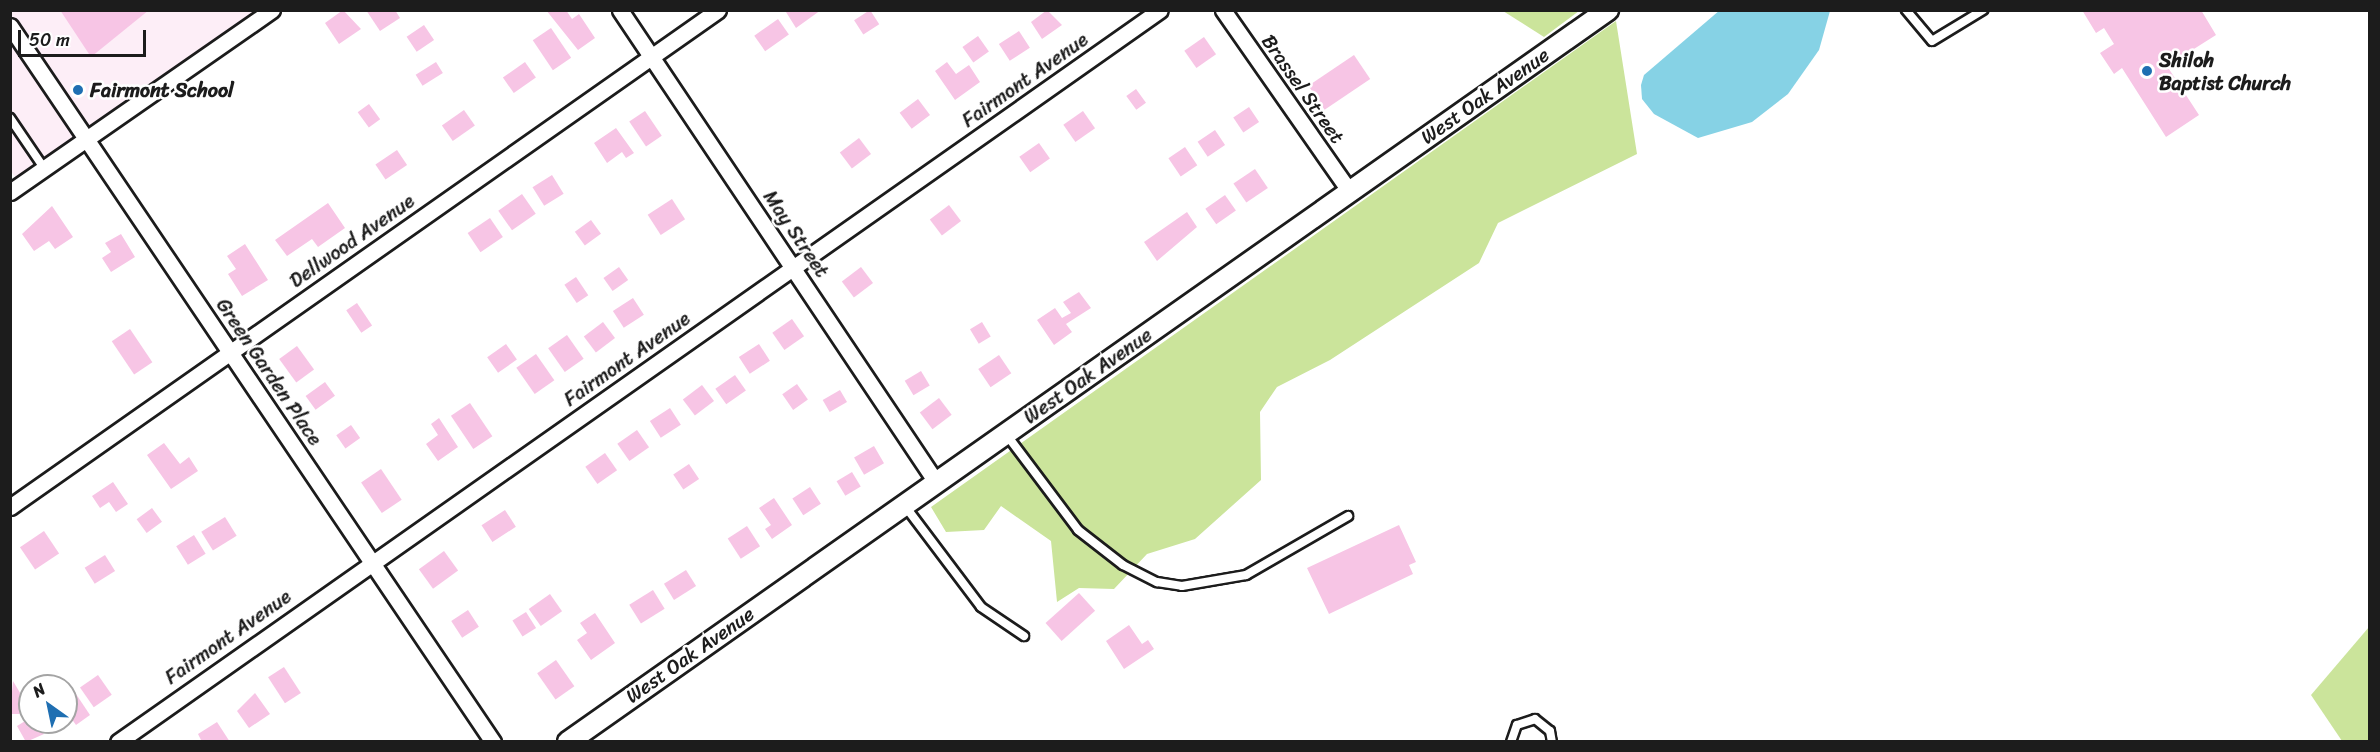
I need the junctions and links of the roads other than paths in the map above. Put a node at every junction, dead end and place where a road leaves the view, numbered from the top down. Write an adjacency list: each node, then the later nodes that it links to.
1 (272, 10): 12 (street)
2 (620, 10): 10 (street, May Street)
3 (718, 10): 10 (street, Dellwood Avenue)
4 (1161, 10): 16 (street, Fairmont Avenue)
5 (1222, 10): 15 (street, Brassel Street)
6 (1608, 10): 15 (street, West Oak Avenue)
7 (1906, 10): 8 (lane)
8 (1983, 10)
9 (10, 26): 12 (street, Green Garden Place)
10 (651, 58): 16 (street, May Street); 17 (street, Dellwood Avenue)
11 (10, 118): 13 (lane)
12 (87, 139): 13 (street); 17 (street, Green Garden Place)
13 (45, 168): 14 (street)
14 (10, 192)
15 (1350, 192): 18 (street, West Oak Avenue)
16 (795, 269): 19 (street, May Street); 23 (street, Fairmont Avenue)
17 (230, 351): 21 (street, Dellwood Avenue); 23 (street, Green Garden Place)
18 (1005, 433): 19 (street, West Oak Avenue); 22 (lane)
19 (936, 482): 20 (street, West Oak Avenue)
20 (904, 504): 24 (lane); 27 (street, West Oak Avenue)
21 (10, 507)
22 (1348, 516)
23 (372, 561): 25 (street, Fairmont Avenue); 26 (street, Green Garden Place)
24 (1024, 636)
25 (118, 741)
26 (493, 741)
27 (568, 741)
28 (1511, 741): 29 (lane)
29 (1552, 741)

